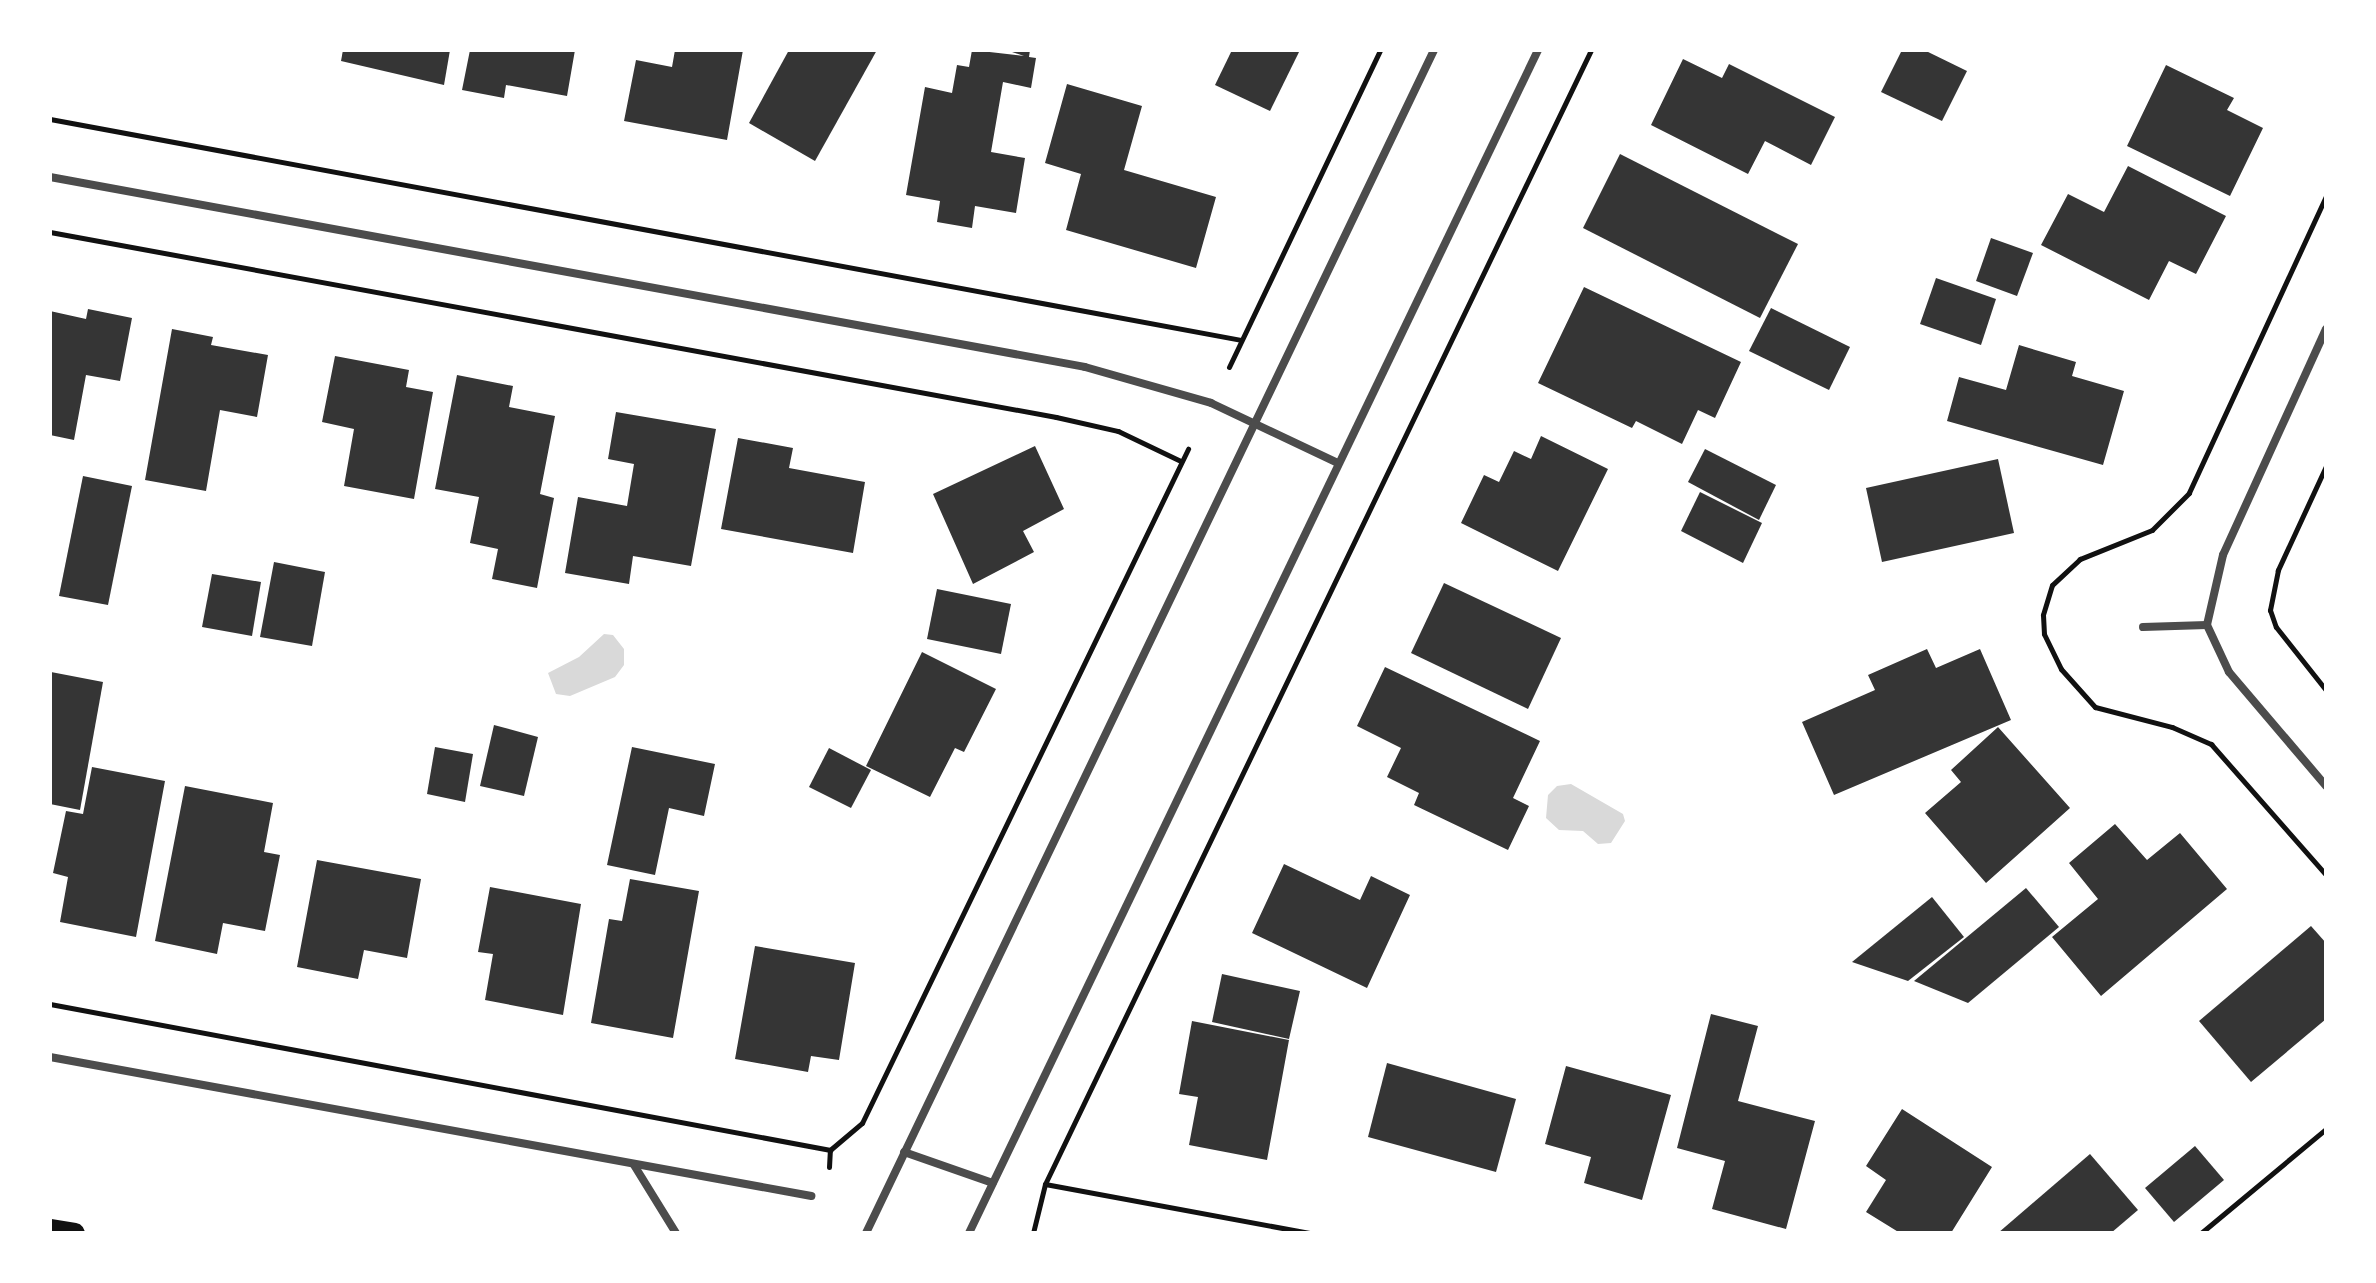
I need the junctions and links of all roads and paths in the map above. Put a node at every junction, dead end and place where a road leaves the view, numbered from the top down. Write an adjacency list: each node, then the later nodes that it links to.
1 (1380, 50): 9 (path)
2 (1434, 50): 11 (street)
3 (1538, 50): 14 (street)
4 (1591, 50): 28 (path)
5 (50, 119): 9 (path)
6 (50, 177): 11 (street)
7 (50, 232): 13 (path)
8 (2326, 329): 16 (street)
9 (1241, 340): 10 (path)
10 (1229, 367)
11 (1253, 422): 14 (street); 24 (street)
12 (1188, 449): 13 (path)
13 (1181, 461): 23 (path)
14 (1338, 463): 27 (street)
15 (2326, 466): 18 (path)
16 (2207, 625): 17 (street); 19 (street)
17 (2143, 627)
18 (2326, 690)
19 (2326, 786)
20 (50, 1004): 23 (path)
21 (50, 1057): 25 (street)
22 (2326, 1129): 38 (path)
23 (830, 1150): 26 (path)
24 (904, 1152): 27 (street); 34 (street)
25 (634, 1165): 29 (street); 33 (street)
26 (828, 1182)
27 (993, 1183): 35 (street)
28 (1045, 1184): 31 (path); 36 (path)
29 (811, 1196)
30 (50, 1229): 32 (main road)
31 (1274, 1230): 37 (path)
32 (75, 1233)
33 (676, 1233)
34 (866, 1233)
35 (969, 1233)
36 (1033, 1233)
37 (1310, 1233)
38 (2201, 1233)

